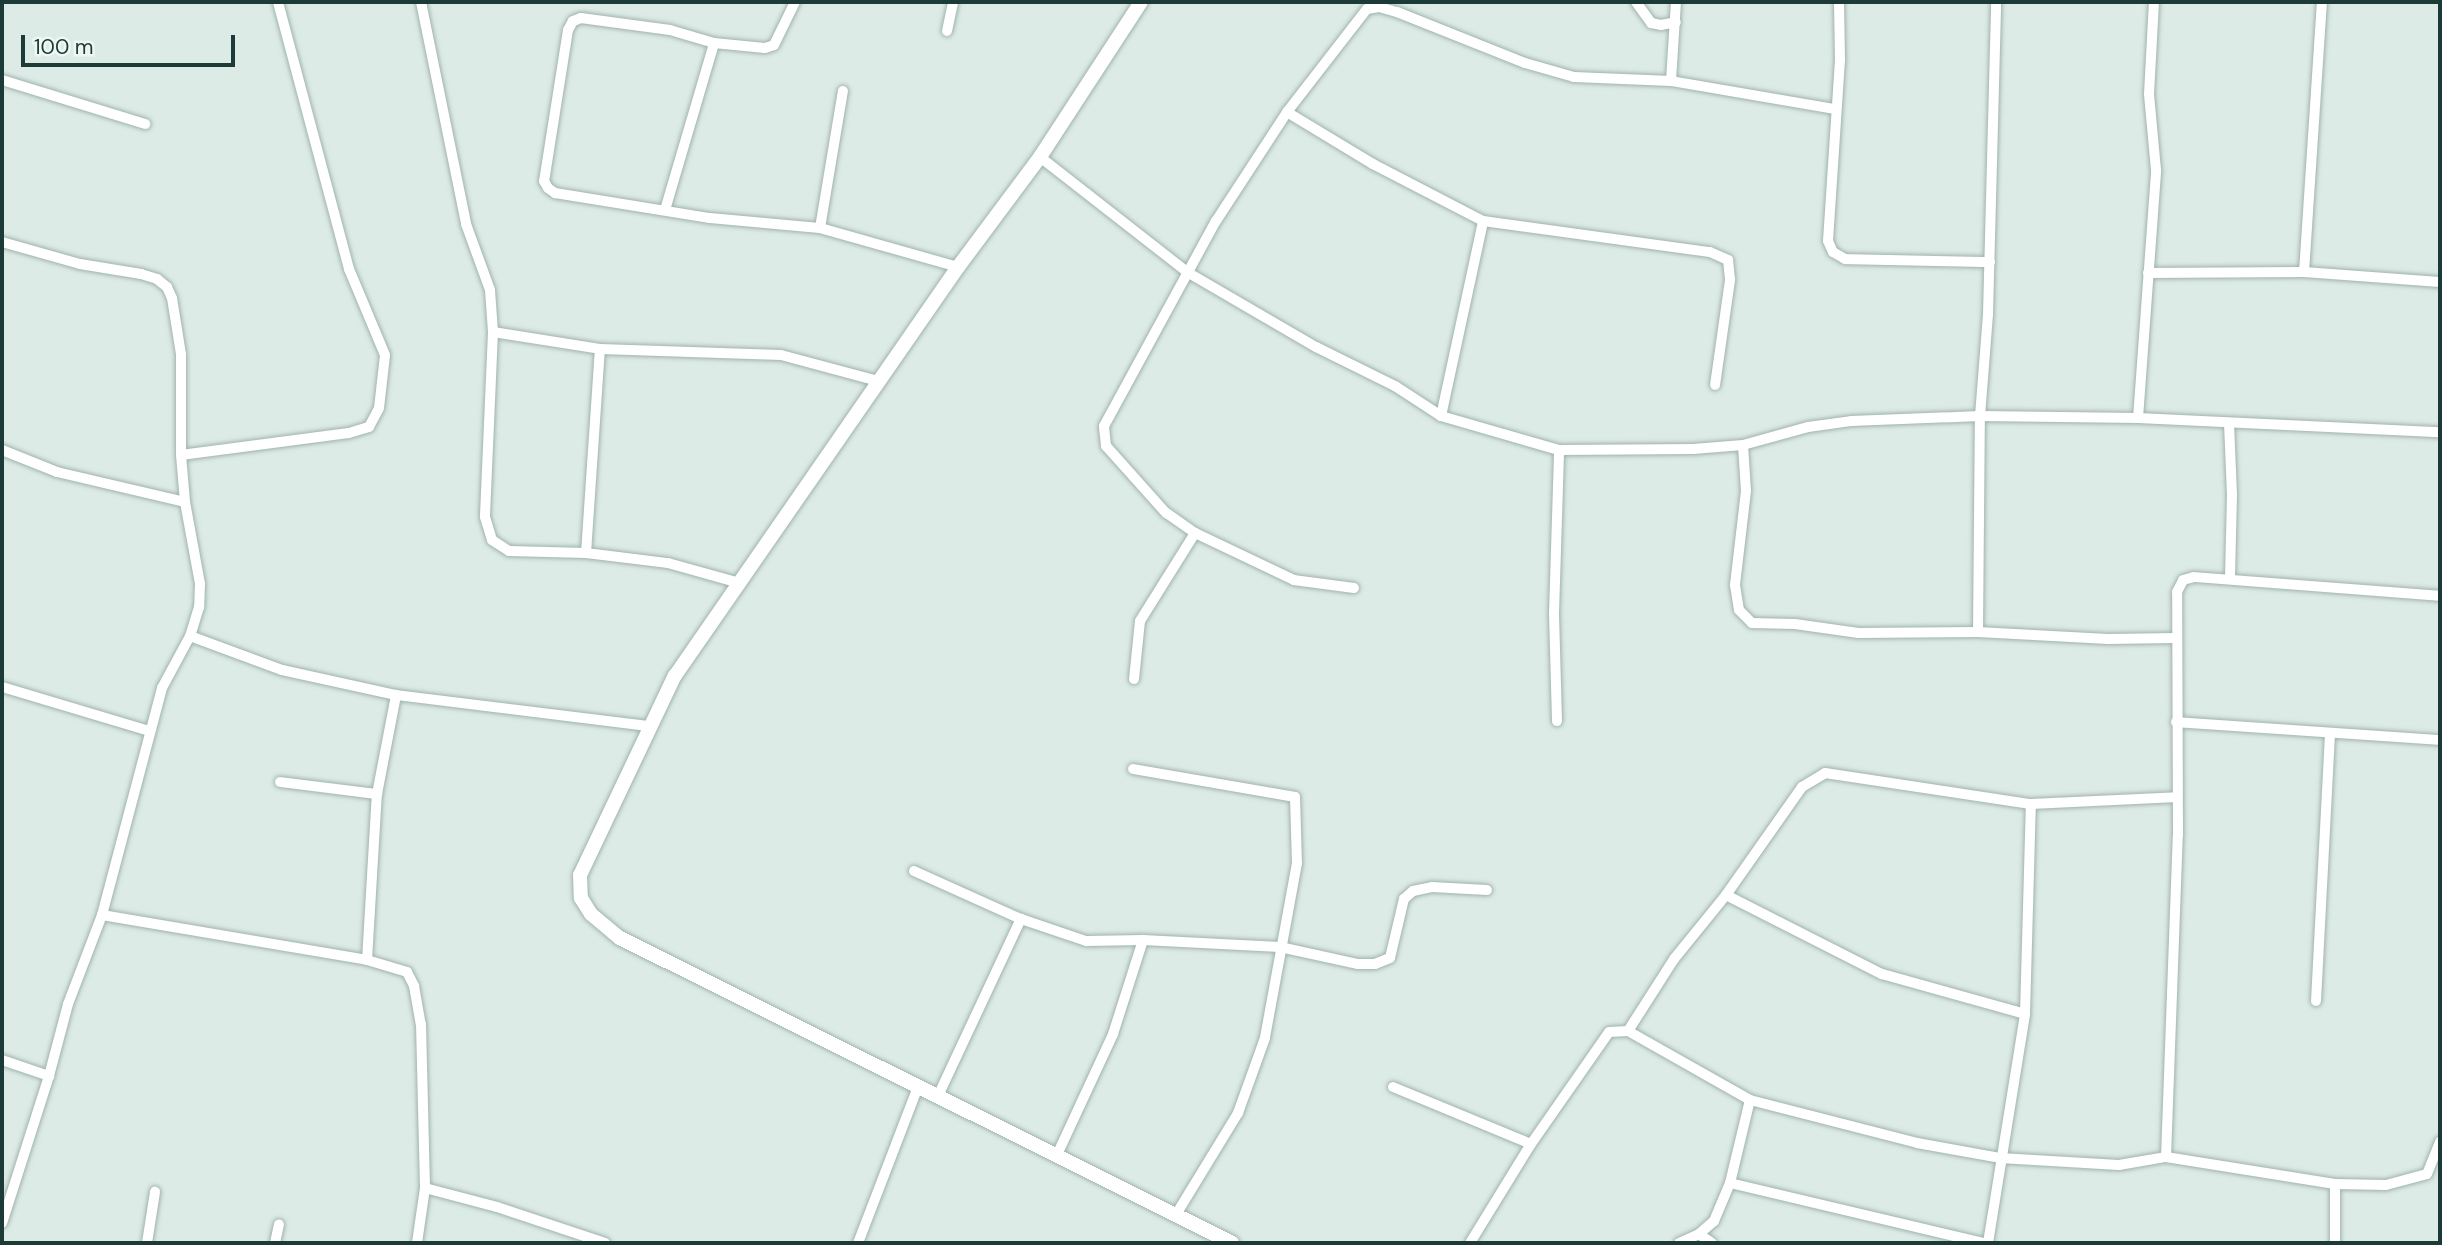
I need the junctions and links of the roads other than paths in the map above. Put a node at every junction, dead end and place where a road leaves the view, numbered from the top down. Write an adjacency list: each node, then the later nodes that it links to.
1 (278, 2): 45 (street)
2 (421, 2): 33 (street)
3 (795, 2): 15 (street)
4 (953, 2): 14 (street)
5 (1141, 2): 22 (street)
6 (1636, 2): 13 (street)
7 (1676, 2): 13 (street)
8 (1839, 2): 19 (street)
9 (1996, 2): 27 (street)
10 (2154, 2): 31 (street)
11 (2322, 2): 30 (street)
12 (1379, 4): 17 (street); 20 (street)
13 (1676, 22): 17 (street)
14 (947, 31)
15 (714, 43): 23 (street); 23 (street)
16 (2, 80): 21 (street)
17 (1671, 81): 19 (street)
18 (843, 91): 25 (street)
19 (1835, 109): 27 (street)
20 (1287, 112): 24 (street); 29 (street)
21 (145, 124)
22 (1040, 157): 28 (street); 29 (street)
23 (665, 210): 25 (street)
24 (1483, 221): 36 (street); 37 (street)
25 (820, 228): 28 (street)
26 (2, 243): 45 (street)
27 (1990, 262): 38 (street)
28 (958, 267): 35 (street)
29 (1187, 272): 37 (street); 47 (street)
30 (2304, 272): 31 (street); 32 (street)
31 (2148, 273): 39 (street)
32 (2440, 282)
33 (493, 332): 34 (street); 48 (street)
34 (600, 349): 35 (street); 48 (street)
35 (878, 381): 50 (street)
36 (1715, 384)
37 (1441, 416): 44 (street)
38 (1980, 416): 39 (street); 42 (street); 53 (street)
39 (2138, 418): 40 (street)
40 (2228, 423): 41 (street); 49 (street)
41 (2440, 432)
42 (1743, 445): 44 (street); 53 (street)
43 (2, 450): 46 (street)
44 (1559, 450): 59 (street)
45 (181, 455): 46 (street)
46 (186, 502): 54 (street)
47 (1195, 533): 51 (street); 56 (street)
48 (586, 553): 50 (street)
49 (2230, 579): 52 (street); 55 (street)
50 (736, 582): 61 (street)
51 (1354, 588)
52 (2440, 596)
53 (1978, 632): 55 (street)
54 (190, 636): 58 (street); 62 (street)
55 (2176, 638): 60 (street)
56 (1134, 680)
57 (2, 687): 62 (street)
58 (396, 695): 61 (street); 67 (street)
59 (1557, 721)
60 (2176, 722): 63 (street); 68 (street)
61 (649, 726): 83 (street)
62 (150, 731): 73 (street)
63 (2330, 734): 64 (street); 78 (street)
64 (2440, 740)
65 (1133, 769): 76 (street)
66 (280, 782): 67 (street)
67 (377, 794): 77 (street)
68 (2177, 797): 69 (street); 90 (street)
69 (2031, 804): 72 (street); 79 (street)
70 (914, 871): 74 (street)
71 (1487, 891): 76 (street)
72 (1726, 895): 79 (street); 80 (street)
73 (102, 915): 77 (street); 82 (street)
74 (1020, 919): 75 (street); 85 (street)
75 (1143, 940): 76 (street); 89 (street)
76 (1280, 947): 96 (street)
77 (367, 960): 94 (street)
78 (2316, 1001)
79 (2025, 1014): 91 (street)
80 (1628, 1031): 86 (street); 88 (street)
81 (2, 1060): 82 (street)
82 (49, 1076): 97 (street)
83 (918, 1087): 85 (street); 104 (street)
84 (1393, 1087): 88 (street)
85 (937, 1098): 89 (street)
86 (1750, 1100): 91 (street); 92 (street)
87 (2440, 1141): 93 (street)
88 (1531, 1144): 106 (street)
89 (1056, 1157): 96 (street)
90 (2166, 1157): 91 (street); 93 (street)
91 (2000, 1158): 109 (street)
92 (1730, 1183): 99 (street); 109 (street)
93 (2335, 1184): 110 (street)
94 (425, 1188): 102 (street); 103 (street)
95 (155, 1192): 100 (street)
96 (1177, 1213): 105 (street)
97 (2, 1223)
98 (279, 1224): 101 (street)
99 (1699, 1234): 107 (street); 108 (street)
100 (147, 1243)
101 (275, 1243)
102 (417, 1243)
103 (605, 1243)
104 (858, 1243)
105 (1231, 1243)
106 (1470, 1243)
107 (1679, 1243)
108 (1712, 1243)
109 (1986, 1243)
110 (2335, 1243)

